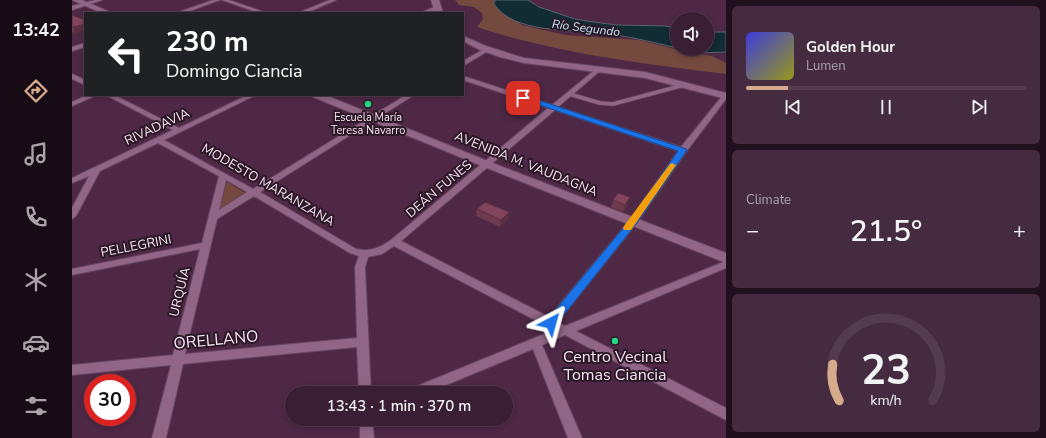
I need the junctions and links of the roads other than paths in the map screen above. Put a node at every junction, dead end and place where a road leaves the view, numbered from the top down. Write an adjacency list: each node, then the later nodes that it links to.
1 (76, 0): 6 (main road)
2 (100, 0): 6 (street)
3 (218, 0): 10 (street)
4 (224, 0): 11 (street)
5 (334, 0): 12 (street)
6 (86, 4): 8 (street); 9 (main road)
7 (437, 7): 13 (street)
8 (72, 8)
9 (106, 12)
10 (182, 12)
11 (261, 12)
12 (304, 12)
13 (425, 12)
14 (464, 39): 17 (main road)
15 (84, 45): 16 (street)
16 (72, 49)
17 (486, 50): 18 (street); 19 (main road)
18 (464, 63)
19 (598, 70): 23 (main road); 24 (street, DEÁN FUNES)
20 (72, 76): 22 (street)
21 (464, 78): 32 (street)
22 (84, 82)
23 (685, 85): 24 (lane); 30 (main road)
24 (569, 94): 32 (street, DEÁN FUNES)
25 (92, 96): 31 (street)
26 (111, 96): 34 (street)
27 (251, 96): 34 (street, RIVADAVIA)
28 (318, 96): 33 (main road, AVENIDA M. VAUDAGNA)
29 (409, 96): 33 (street)
30 (725, 96): 36 (street)
31 (72, 104)
32 (553, 108): 36 (street); 37 (street, DEÁN FUNES)
33 (372, 118): 37 (main road, AVENIDA M. VAUDAGNA); 41 (street)
34 (178, 130): 35 (street, RIVADAVIA)
35 (159, 140): 38 (street, RIVADAVIA); 39 (street, MODESTO MARANZANA)
36 (683, 150): 44 (street)
37 (486, 164): 44 (main road, AVENIDA M. VAUDAGNA); 45 (street, DEÁN FUNES)
38 (96, 170): 40 (street, RIVADAVIA); 42 (street)
39 (223, 175): 41 (street, MODESTO MARANZANA); 43 (street, URQUÍA)
40 (72, 181)
41 (253, 192): 43 (street); 47 (street, MODESTO MARANZANA)
42 (72, 216)
43 (212, 218): 46 (street, URQUÍA)
44 (633, 222): 48 (main road, AVENIDA M. VAUDAGNA); 51 (street)
45 (394, 242): 47 (street, DEÁN FUNES); 51 (street)
46 (206, 245): 50 (street, PELLEGRINI); 55 (street, URQUÍA)
47 (364, 254): 53 (street)
48 (726, 258)
49 (726, 264): 52 (street)
50 (72, 272)
51 (551, 323): 52 (street)
52 (566, 331): 54 (street); 59 (street)
53 (362, 342): 55 (street, ORELLANO); 57 (street)
54 (536, 343): 58 (street); 63 (street)
55 (178, 359): 56 (street, ORELLANO); 61 (street, URQUÍA)
56 (72, 370)
57 (364, 386)
58 (431, 386)
59 (726, 414)
60 (366, 426): 62 (street)
61 (159, 438)
62 (367, 438)
63 (575, 438)

